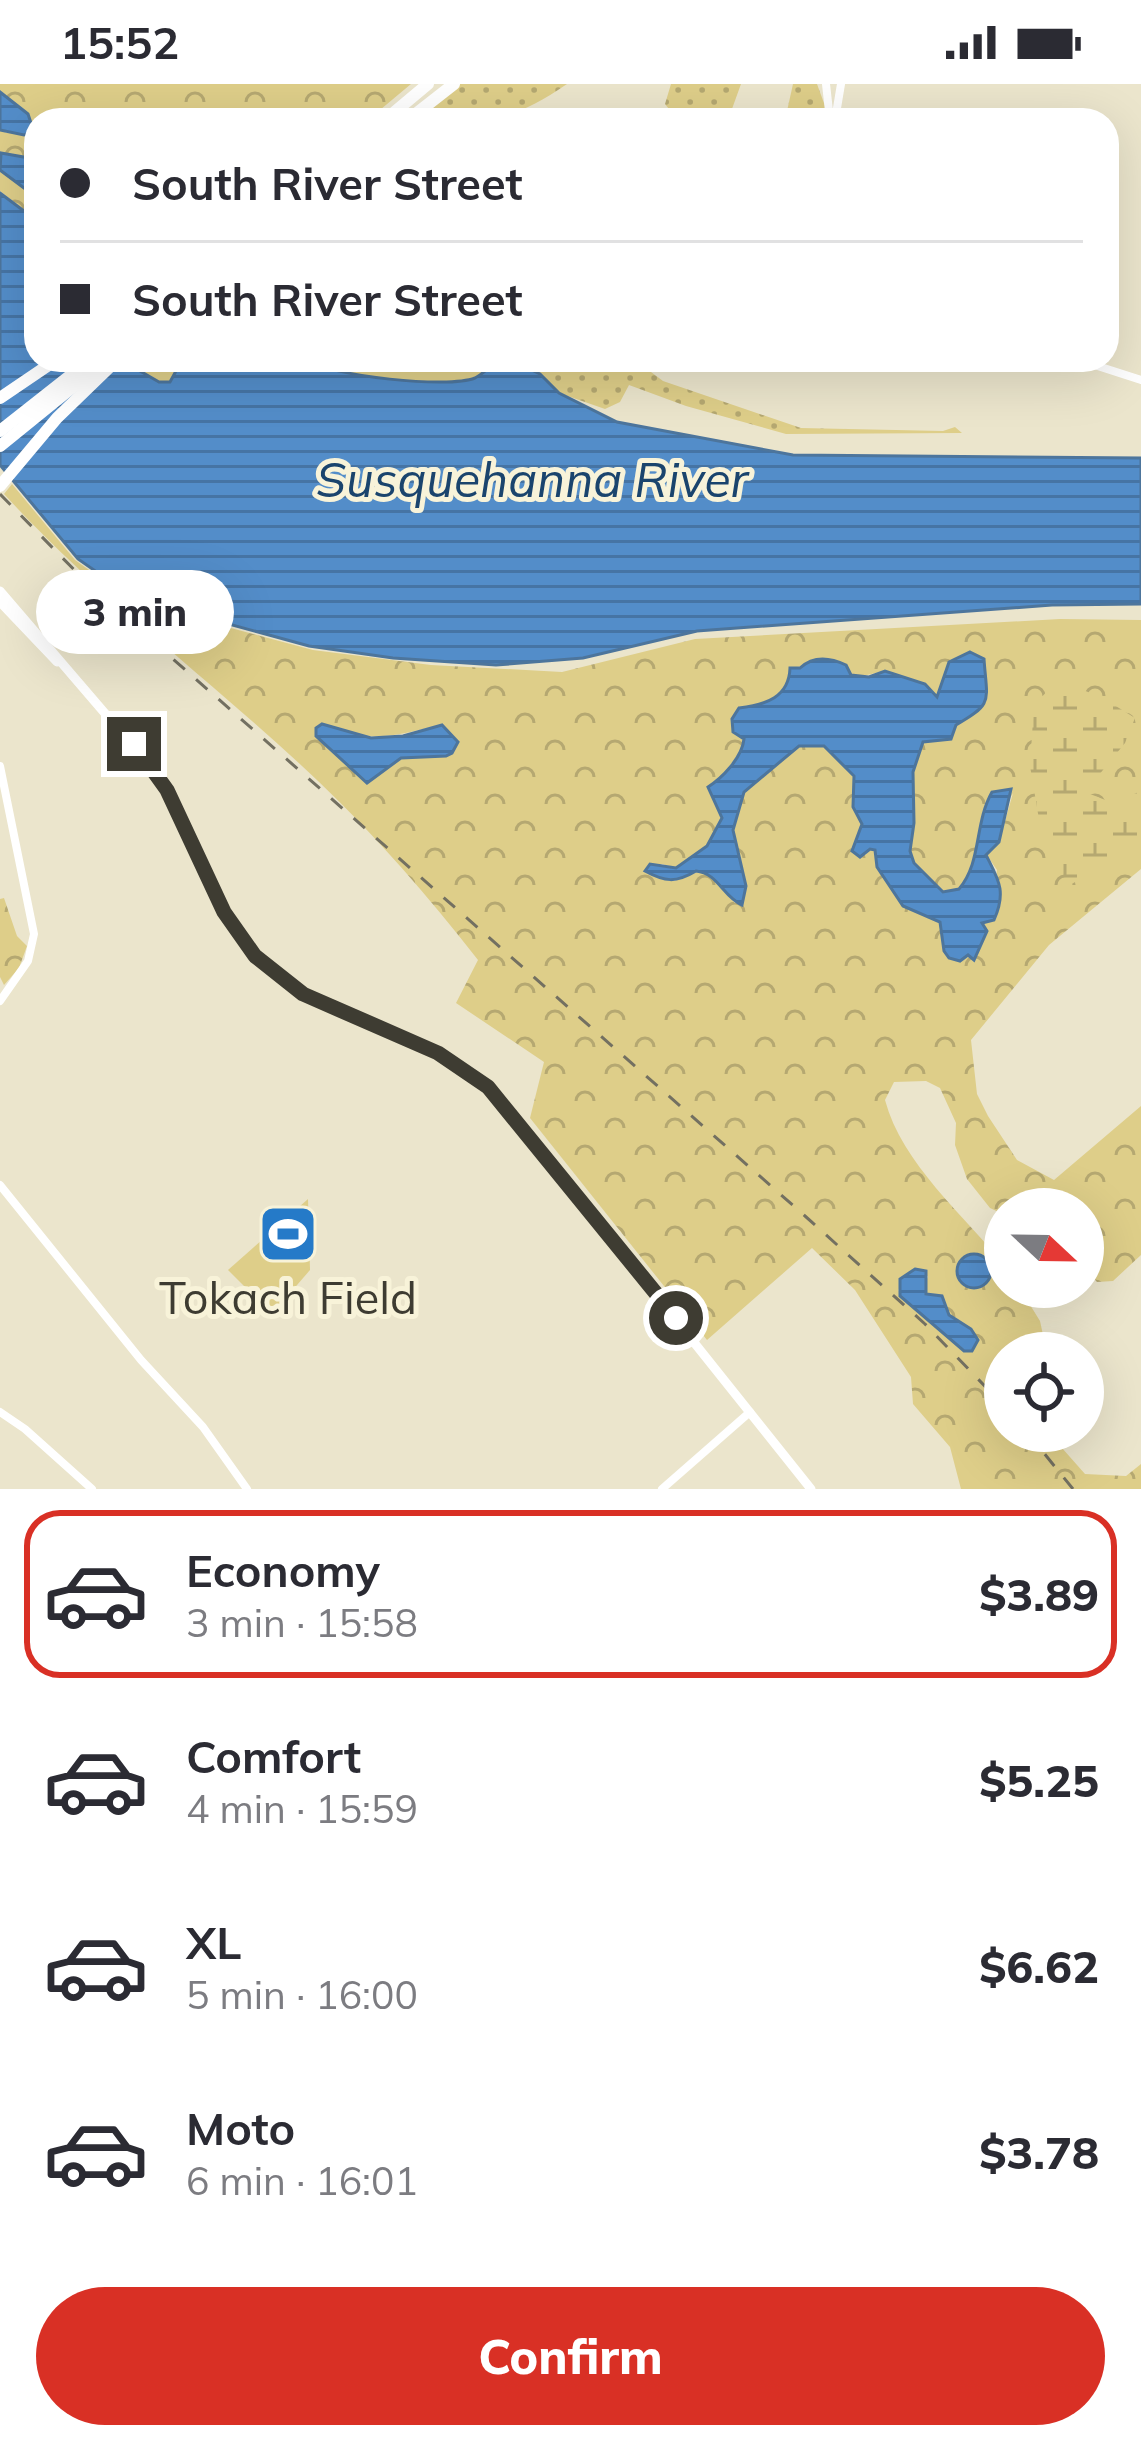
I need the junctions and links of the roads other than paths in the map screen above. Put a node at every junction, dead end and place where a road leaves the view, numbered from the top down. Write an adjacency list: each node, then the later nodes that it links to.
1 (451, 84): 4 (highway)
2 (425, 86): 3 (highway)
3 (399, 108)
4 (421, 108)
5 (38, 372): 9 (highway)
6 (75, 372): 10 (highway)
7 (91, 372): 11 (highway)
8 (105, 372): 12 (highway)
9 (0, 398)
10 (0, 431)
11 (0, 446)
12 (0, 486)
13 (0, 591): 15 (main road)
14 (0, 602): 15 (main road)
15 (62, 665): 20 (main road)
16 (0, 766): 17 (main road)
17 (0, 1001)
18 (0, 1185): 22 (main road)
19 (0, 1412): 21 (main road)
20 (750, 1412): 23 (main road); 24 (main road)
21 (92, 1489)
22 (248, 1489)
23 (662, 1489)
24 (811, 1489)

